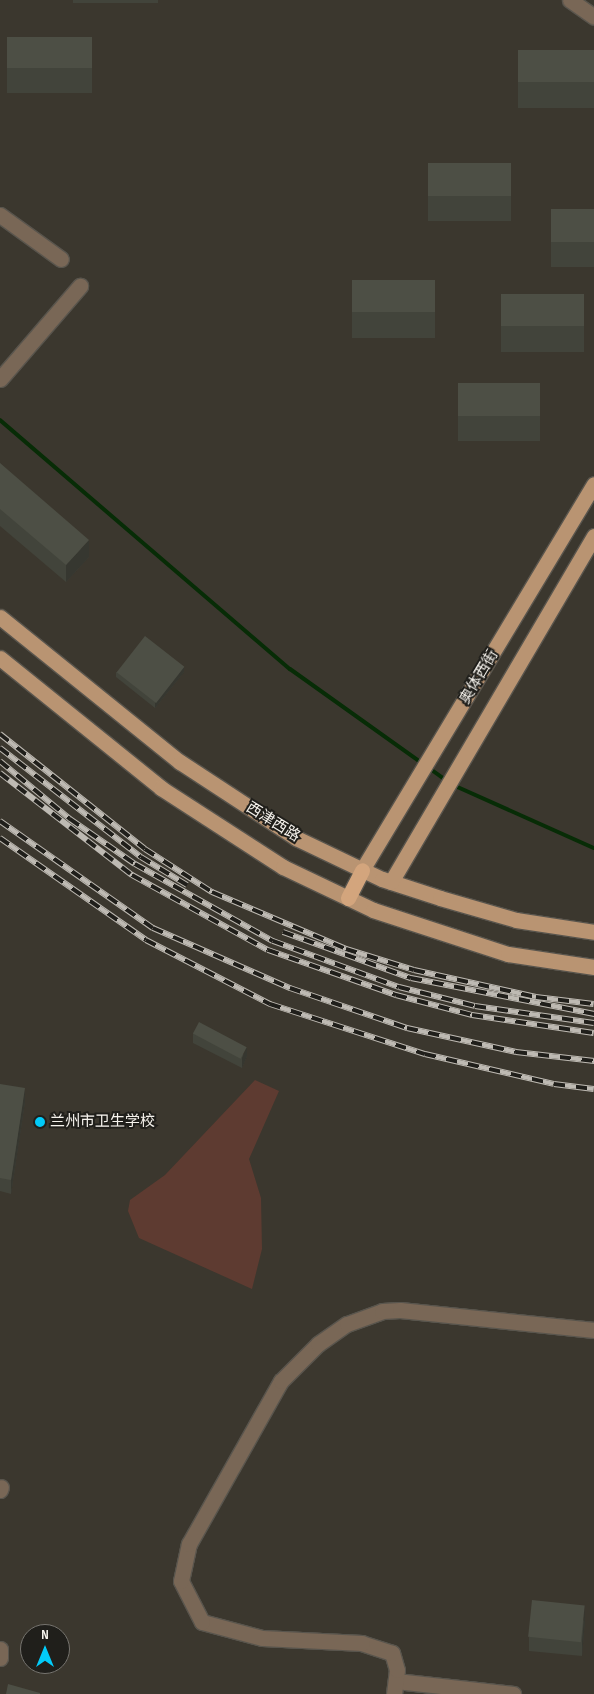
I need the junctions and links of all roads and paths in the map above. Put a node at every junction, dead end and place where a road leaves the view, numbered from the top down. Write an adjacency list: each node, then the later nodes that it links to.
1 (570, 0): 2 (street)
2 (594, 17)
3 (0, 215): 4 (street)
4 (60, 259)
5 (80, 286): 6 (street)
6 (0, 379)
7 (594, 484): 11 (main road, 奥体西街)
8 (594, 536): 12 (main road, 奥体西街)
9 (0, 616): 11 (main road, 西津西路)
10 (0, 658): 13 (main road)
11 (362, 870): 12 (main road, 西津西路); 13 (highway)
12 (391, 882): 14 (main road, 西津西路)
13 (348, 898): 15 (main road)
14 (594, 932)
15 (594, 967)
16 (594, 1330): 19 (street)
17 (0, 1649): 18 (street)
18 (0, 1658)
19 (395, 1687): 20 (street)
20 (514, 1694)

